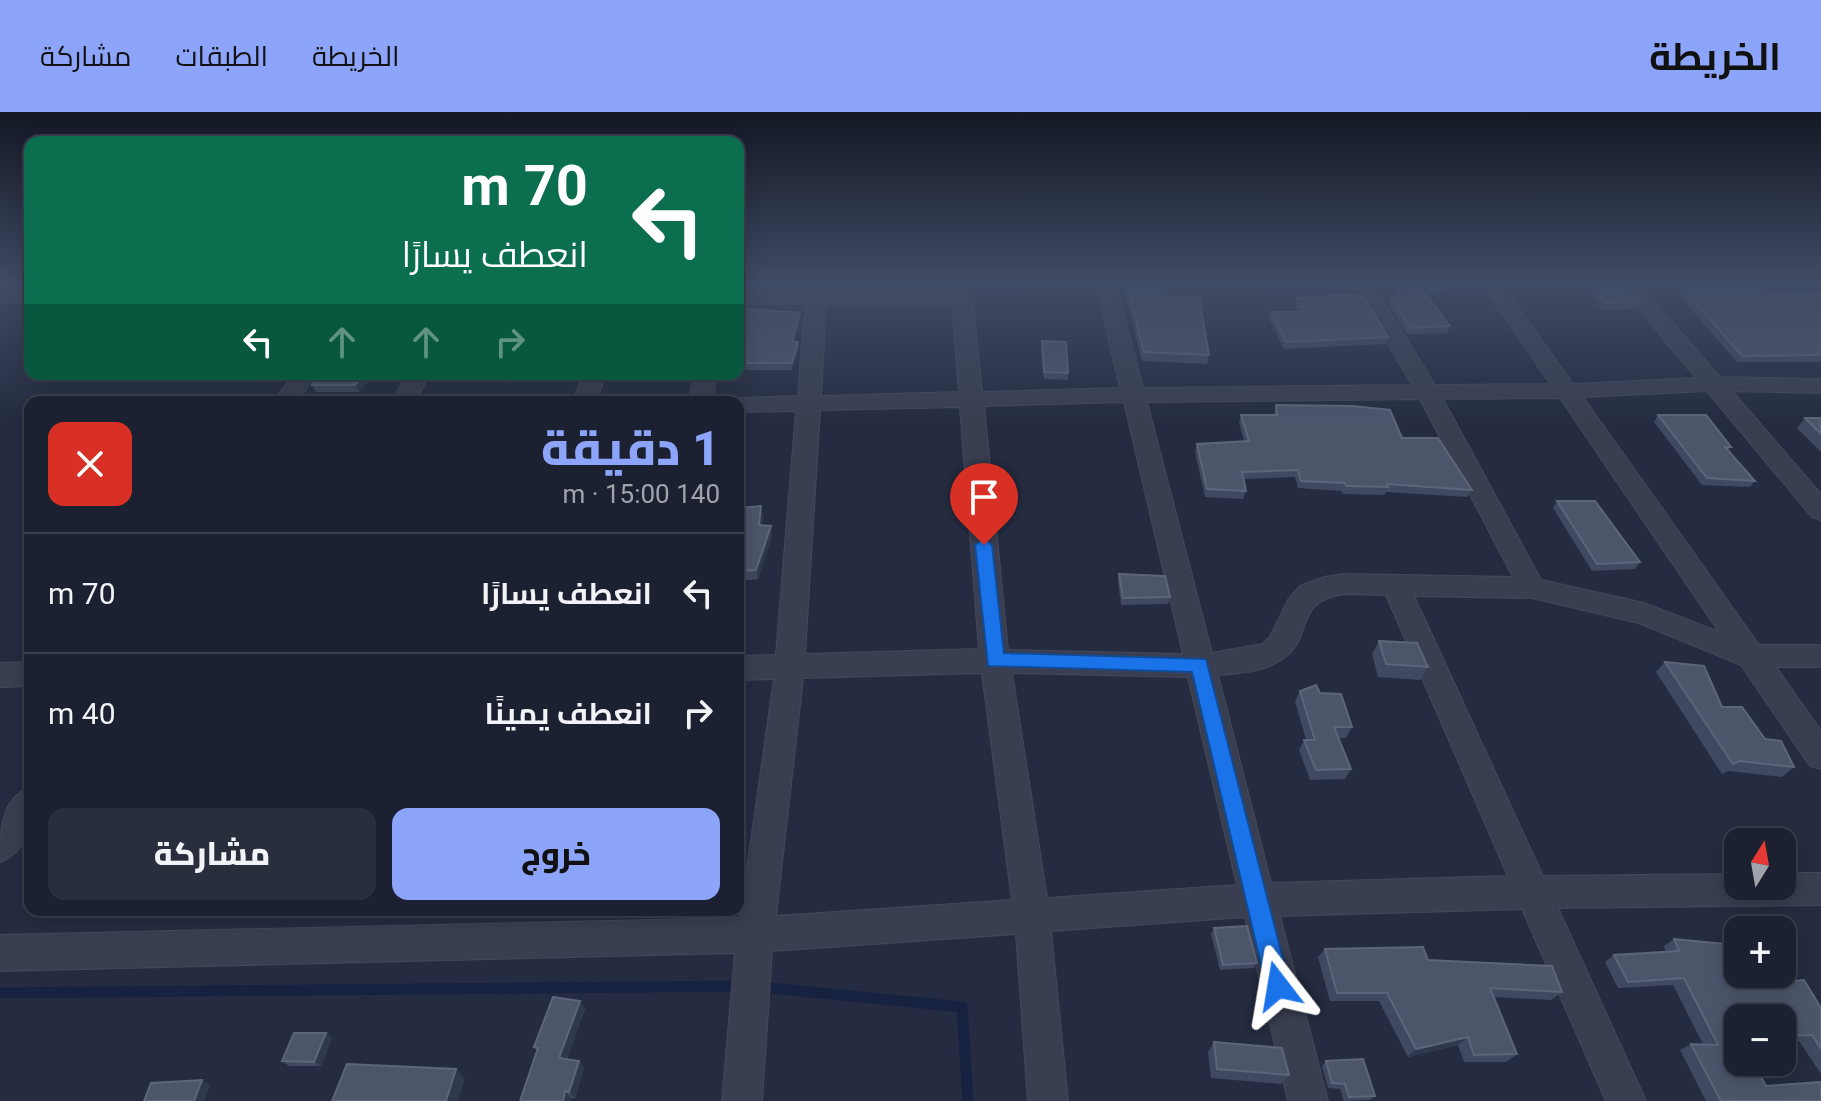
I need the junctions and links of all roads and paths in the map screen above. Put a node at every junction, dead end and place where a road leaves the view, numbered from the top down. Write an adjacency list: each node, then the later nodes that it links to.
1 (814, 330): 13 (street)
2 (964, 330): 12 (street)
3 (1118, 330): 11 (street)
4 (1391, 330): 9 (street)
5 (1524, 330): 10 (street)
6 (1668, 330): 7 (street)
7 (1714, 384): 8 (street); 10 (street); 15 (street)
8 (1821, 386)
9 (1427, 391): 10 (street); 11 (street); 17 (street)
10 (1567, 391): 18 (street)
11 (1135, 395): 12 (street); 21 (street)
12 (970, 400): 13 (street); 20 (street)
13 (810, 403): 14 (street); 22 (street)
14 (744, 405)
15 (1821, 511)
16 (1396, 587): 17 (street); 21 (street); 30 (street)
17 (1532, 588): 18 (street)
18 (1750, 656): 19 (street); 26 (street)
19 (1821, 656)
20 (995, 661): 21 (street); 22 (street); 32 (street)
21 (1200, 665): 31 (street)
22 (790, 667): 23 (street); 33 (street)
23 (744, 668)
24 (24, 674): 25 (street)
25 (0, 675)
26 (1821, 756)
27 (24, 810): 28 (street)
28 (0, 847)
29 (1821, 889): 30 (street)
30 (1535, 892): 31 (street); 38 (street)
31 (1256, 900): 32 (street); 37 (street)
32 (1032, 916): 33 (street); 36 (street)
33 (755, 935): 34 (street); 35 (street)
34 (0, 953)
35 (742, 1101)
36 (1048, 1101)
37 (1308, 1101)
38 (1626, 1101)

